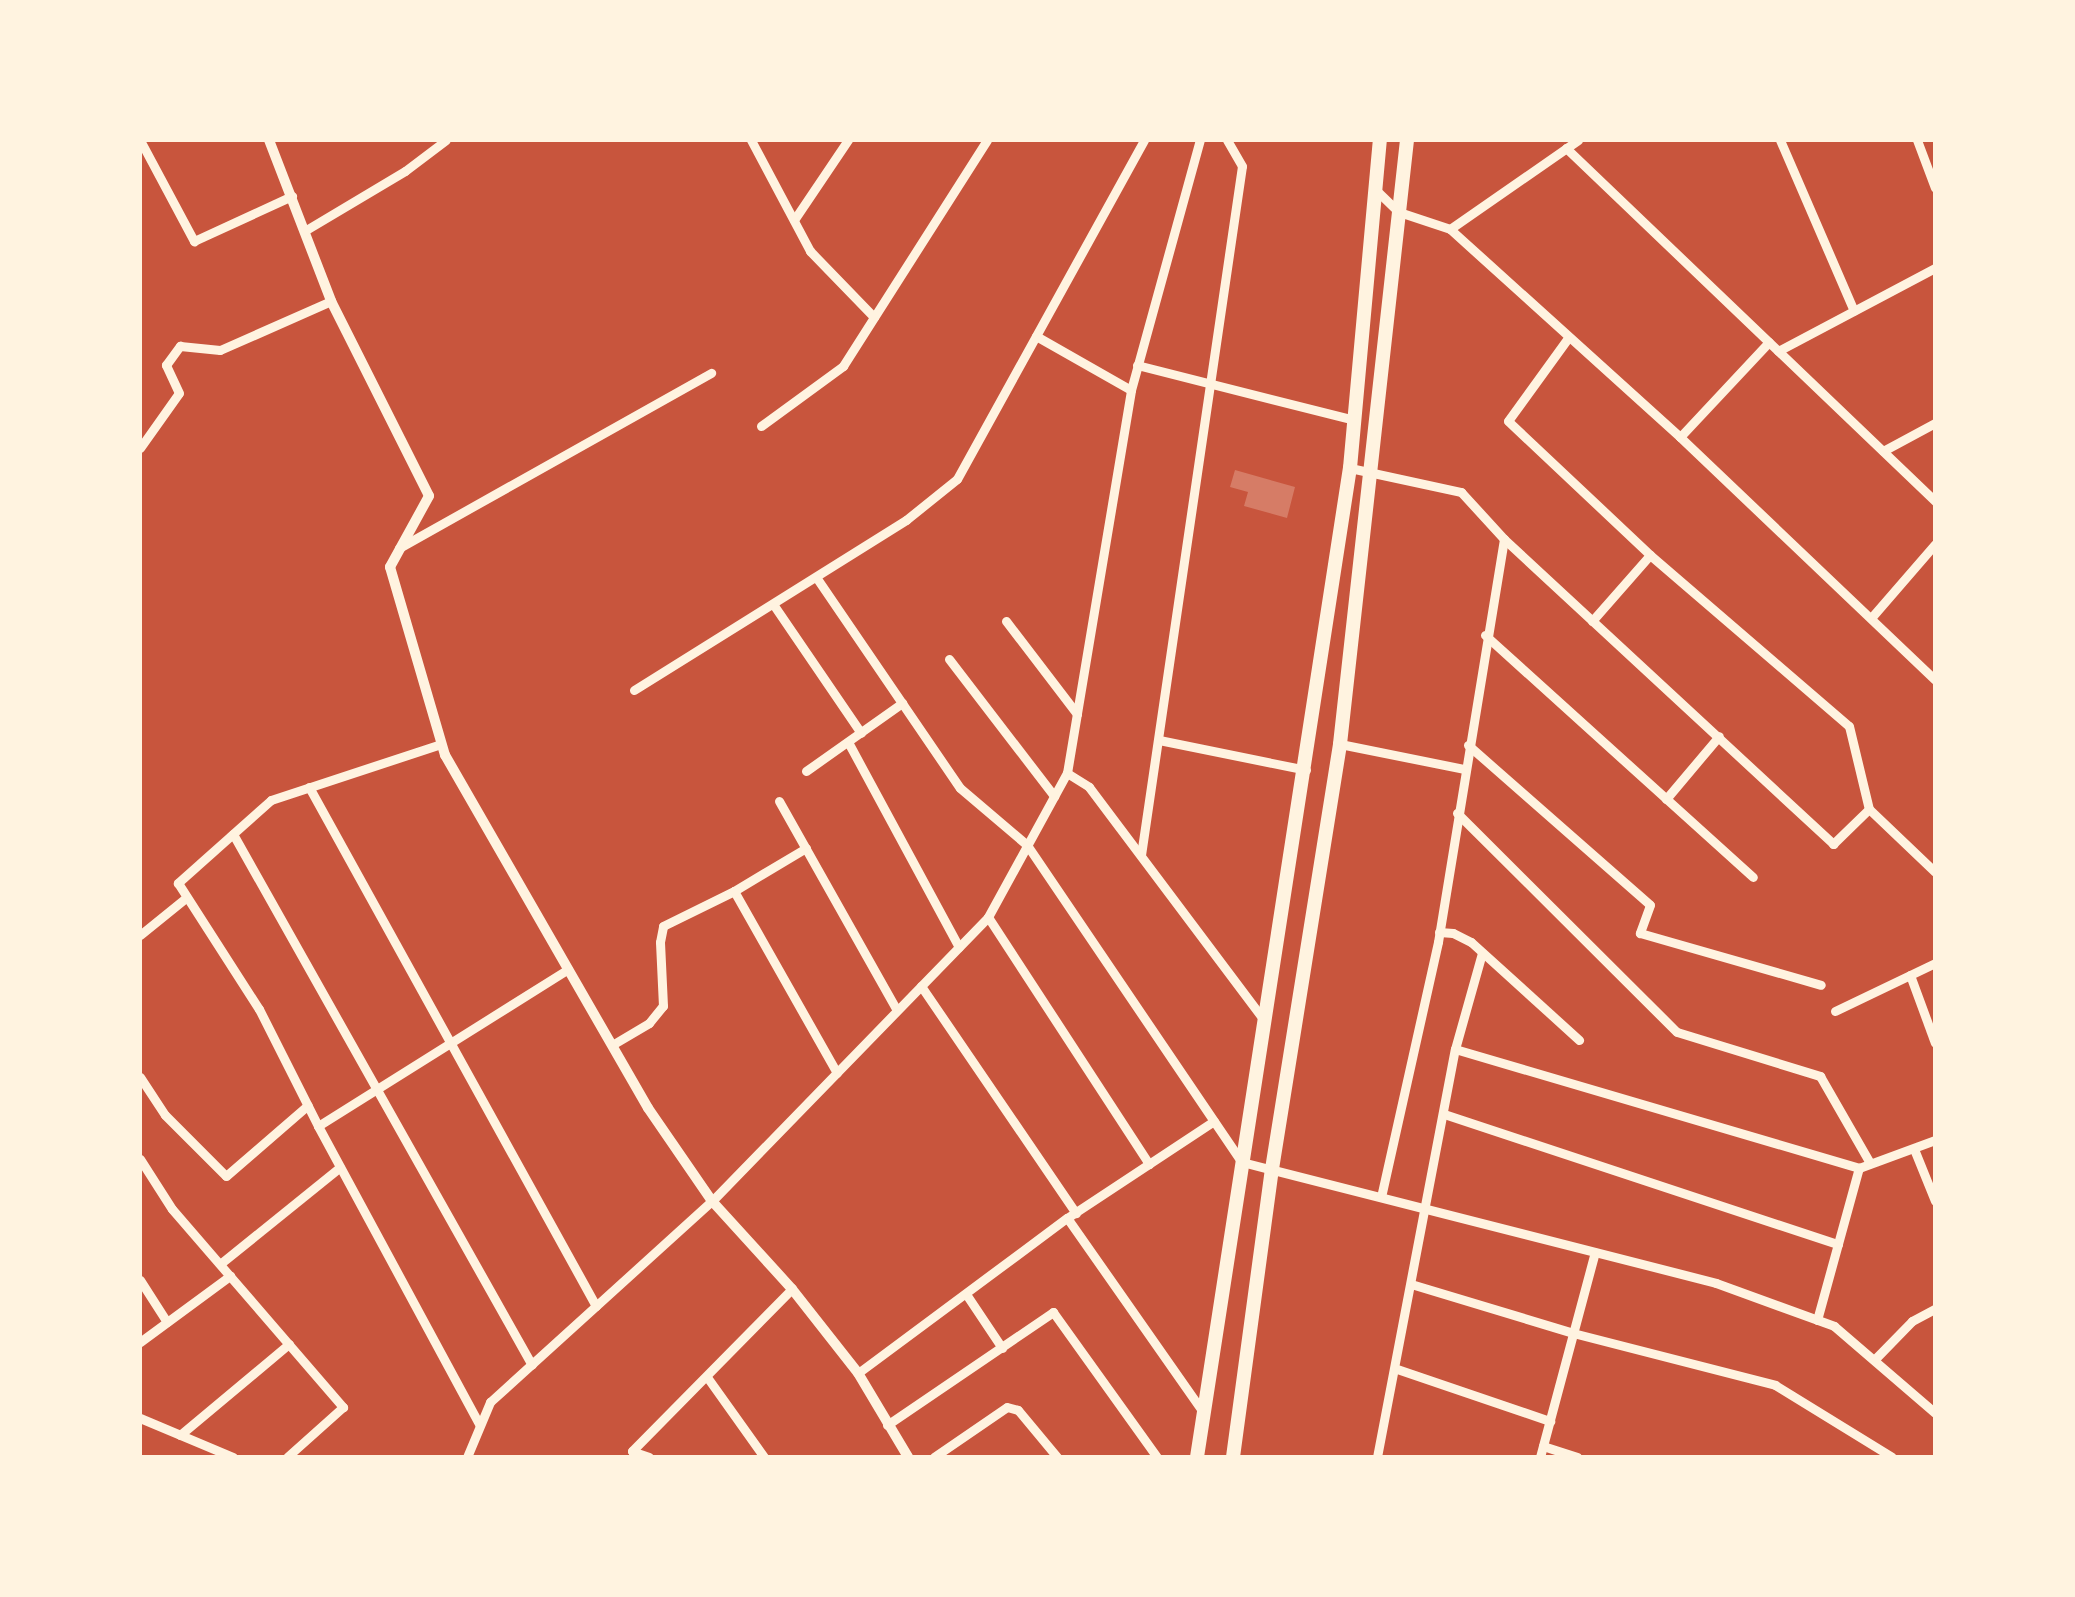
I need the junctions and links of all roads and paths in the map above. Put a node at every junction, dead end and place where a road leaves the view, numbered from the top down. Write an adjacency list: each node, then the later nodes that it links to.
1 (140, 140): 18 (street)
2 (270, 140): 18 (street)
3 (446, 140): 22 (street)
4 (751, 140): 20 (street)
5 (848, 140): 20 (street)
6 (987, 140): 26 (street)
7 (1144, 140): 27 (street)
8 (1200, 140): 31 (street)
9 (1227, 140): 33 (street)
10 (1380, 140): 17 (main road)
11 (1406, 140): 19 (main road)
12 (1578, 140): 15 (street)
13 (1780, 140): 25 (street)
14 (1916, 140): 16 (street)
15 (1566, 148): 21 (street); 29 (street)
16 (1935, 188)
17 (1378, 192): 19 (street); 35 (main road)
18 (292, 196): 22 (street)
19 (1399, 212): 21 (street); 42 (main road)
20 (794, 220): 26 (street)
21 (1450, 229): 28 (street)
22 (306, 230): 24 (street)
23 (1935, 268): 25 (street)
24 (331, 301): 39 (street); 46 (street)
25 (1854, 311): 30 (street)
26 (874, 316): 37 (street)
27 (1036, 336): 34 (street); 48 (street)
28 (1568, 338): 38 (street); 47 (street)
29 (1769, 342): 30 (street); 38 (street)
30 (1778, 351): 40 (street)
31 (1137, 365): 33 (street); 34 (street)
32 (711, 373): 46 (street)
33 (1210, 386): 35 (street); 61 (street)
34 (1131, 390): 58 (street)
35 (1355, 420): 41 (main road)
36 (1935, 423): 40 (street)
37 (761, 426)
38 (1680, 436): 50 (street)
39 (140, 448)
40 (1883, 451): 43 (street)
41 (1350, 468): 42 (street); 67 (main road)
42 (1372, 472): 44 (street); 64 (main road)
43 (1935, 501)
44 (1504, 539): 52 (street); 53 (street)
45 (1935, 544): 50 (street)
46 (397, 549): 63 (street)
47 (1650, 555): 52 (street); 74 (street)
48 (816, 576): 49 (street); 57 (street)
49 (772, 604): 56 (street); 59 (street)
50 (1871, 618): 55 (street)
51 (1006, 621): 58 (street)
52 (1592, 622): 60 (street)
53 (1485, 634): 65 (street); 72 (street)
54 (949, 658): 71 (street)
55 (1935, 680)
56 (634, 690)
57 (902, 703): 59 (street); 77 (street)
58 (1077, 714): 69 (street)
59 (860, 732): 62 (street)
60 (1719, 736): 72 (street); 74 (street)
61 (1159, 740): 67 (street); 79 (street)
62 (848, 742): 68 (street); 87 (street)
63 (441, 744): 70 (street); 90 (street)
64 (1340, 744): 66 (street); 117 (main road)
65 (1468, 746): 66 (street); 92 (street)
66 (1464, 768): 75 (street)
67 (1306, 770): 96 (main road)
68 (806, 771)
69 (1068, 772): 71 (street); 79 (street)
70 (309, 788): 76 (street); 99 (street)
71 (1054, 796): 77 (street)
72 (1666, 799): 81 (street)
73 (779, 801): 78 (street)
74 (1869, 809): 80 (street)
75 (1458, 813): 85 (street); 113 (street)
76 (232, 834): 83 (street); 104 (street)
77 (1027, 846): 84 (street); 107 (street)
78 (806, 848): 82 (street); 94 (street)
79 (1140, 856): 96 (street)
80 (1935, 872)
81 (1753, 878)
82 (734, 891): 100 (street); 102 (street)
83 (187, 897): 86 (street); 105 (street)
84 (988, 918): 87 (street); 114 (street)
85 (1439, 932): 88 (street); 118 (street)
86 (140, 935)
87 (958, 947): 93 (street)
88 (1482, 952): 97 (street); 101 (street)
89 (1935, 963): 91 (street)
90 (568, 969): 99 (street); 100 (street)
91 (1910, 975): 95 (street); 98 (street)
92 (1822, 985)
93 (921, 986): 94 (street); 122 (street)
94 (897, 1010): 102 (street)
95 (1835, 1011)
96 (1264, 1020): 112 (main road)
97 (1579, 1040)
98 (1935, 1042)
99 (451, 1043): 104 (street); 131 (street)
100 (612, 1045): 119 (street)
101 (1456, 1049): 106 (street); 116 (street)
102 (837, 1072): 119 (street)
103 (140, 1076): 105 (street)
104 (378, 1088): 108 (street); 140 (street)
105 (308, 1105): 108 (street)
106 (1444, 1114): 121 (street); 123 (street)
107 (1214, 1121): 112 (street); 114 (street)
108 (318, 1126): 115 (street)
109 (1935, 1140): 110 (street)
110 (1914, 1149): 113 (street); 120 (street)
111 (140, 1160): 125 (street)
112 (1242, 1162): 117 (street); 144 (main road)
113 (1870, 1163): 116 (street)
114 (1148, 1164): 122 (street)
115 (340, 1166): 125 (street); 148 (street)
116 (1858, 1168): 123 (street)
117 (1272, 1169): 118 (street); 163 (main road)
118 (1381, 1197): 121 (street)
119 (712, 1201): 129 (street); 131 (street)
120 (1935, 1202)
121 (1427, 1209): 124 (street); 128 (street)
122 (1072, 1216): 130 (street); 144 (street)
123 (1838, 1244): 133 (street)
124 (1595, 1252): 133 (street); 135 (street)
125 (220, 1264): 126 (street)
126 (230, 1276): 134 (street); 137 (street)
127 (140, 1280): 134 (street)
128 (1411, 1284): 135 (street); 141 (street)
129 (792, 1288): 142 (street); 143 (street)
130 (966, 1294): 138 (street); 142 (street)
131 (596, 1306): 140 (street)
132 (1935, 1308): 139 (street)
133 (1818, 1320): 139 (street)
134 (168, 1322): 136 (street)
135 (1574, 1333): 147 (street); 165 (street)
136 (140, 1342)
137 (289, 1344): 150 (street); 154 (street)
138 (1002, 1348): 149 (street); 161 (street)
139 (1874, 1360): 145 (street)
140 (532, 1364): 148 (street)
141 (1396, 1370): 147 (street); 152 (street)
142 (858, 1373): 149 (street)
143 (707, 1377): 156 (street); 157 (street)
144 (1203, 1412): 162 (main road)
145 (1935, 1413)
146 (140, 1418): 150 (street)
147 (1550, 1421): 151 (street)
148 (480, 1424): 155 (street)
149 (887, 1425): 158 (street)
150 (180, 1435): 153 (street)
151 (1542, 1451): 164 (street)
152 (1380, 1456)
153 (234, 1457)
154 (287, 1457)
155 (467, 1457)
156 (649, 1457)
157 (764, 1457)
158 (908, 1457)
159 (934, 1457): 160 (street)
160 (1057, 1457)
161 (1157, 1457)
162 (1198, 1457)
163 (1235, 1457)
164 (1577, 1457)
165 (1892, 1457)

